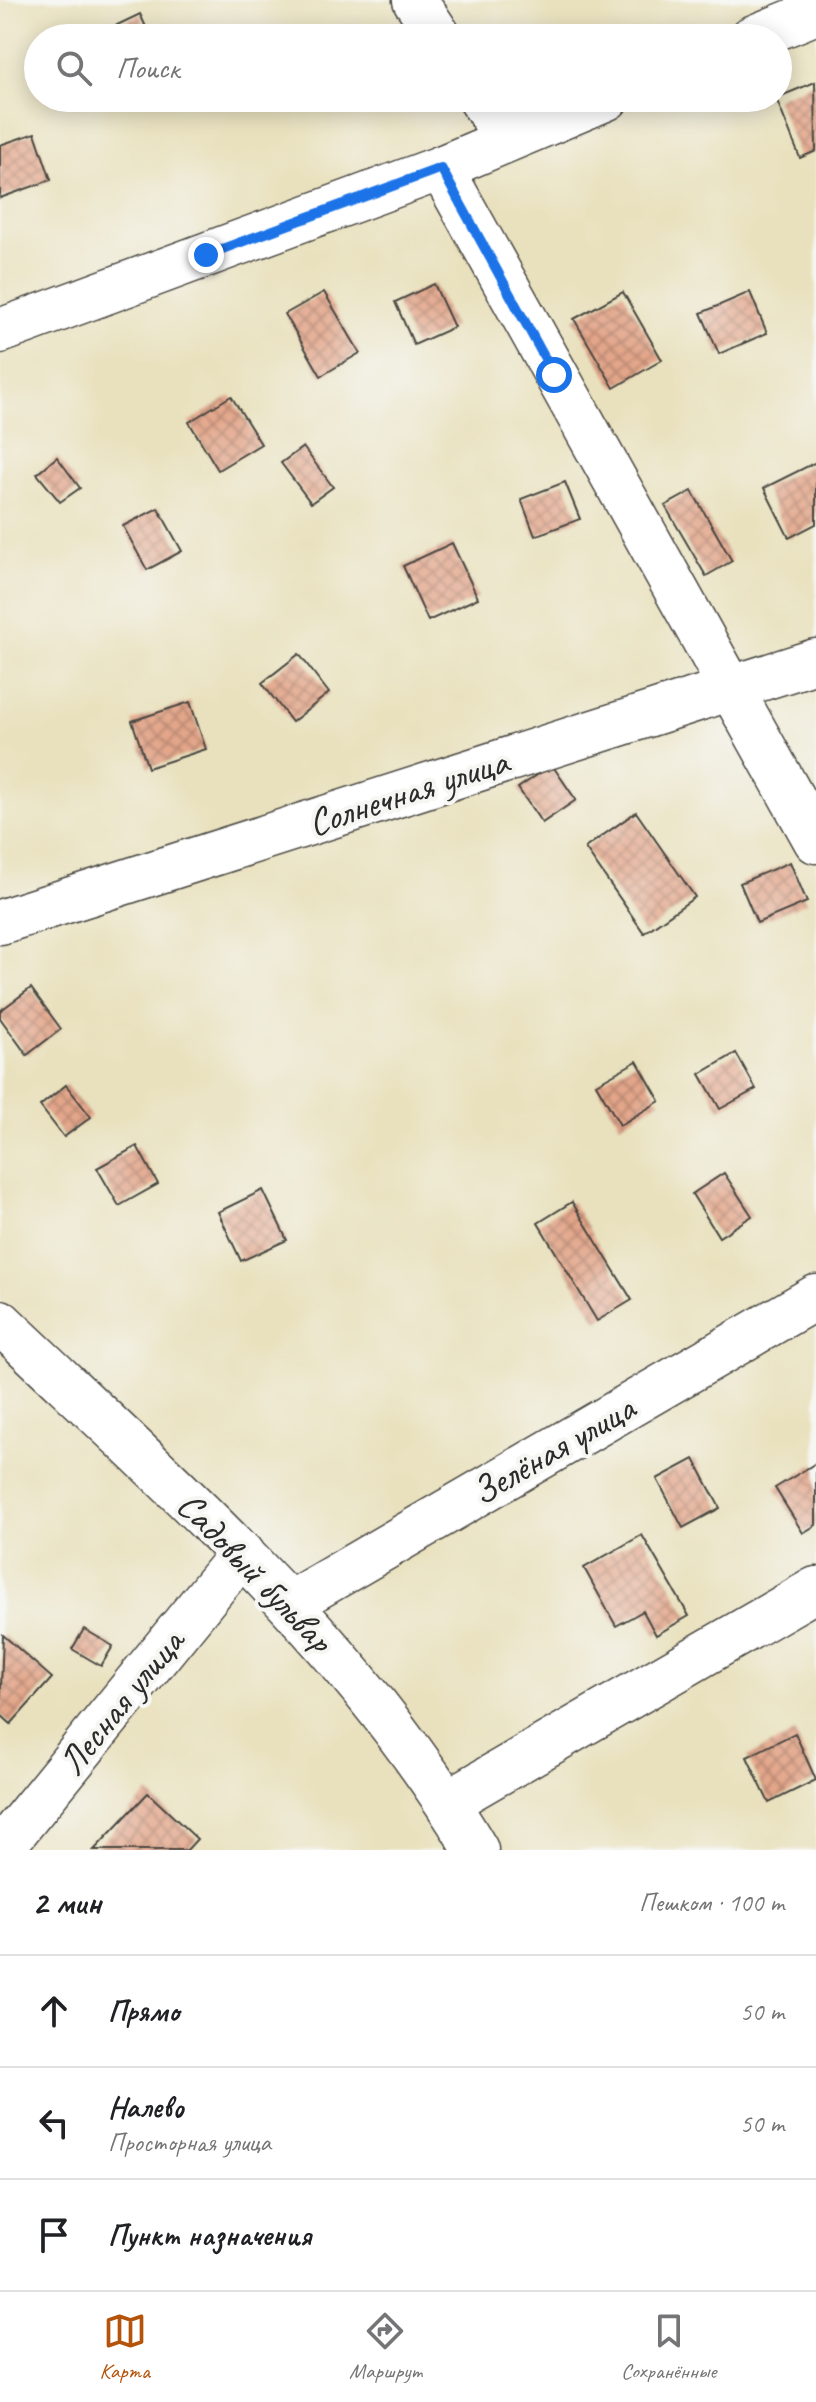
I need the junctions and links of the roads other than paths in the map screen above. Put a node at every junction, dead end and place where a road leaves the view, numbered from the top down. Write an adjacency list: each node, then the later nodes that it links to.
1 (415, 0): 3 (street)
2 (816, 12): 4 (street)
3 (431, 24)
4 (786, 24)
5 (489, 112): 7 (street)
6 (573, 112): 7 (street)
7 (507, 139): 8 (street)
8 (441, 168): 9 (street); 11 (street)
9 (0, 331)
10 (816, 661): 11 (street, Солнечная улица)
11 (728, 689): 12 (street); 13 (street, Солнечная улица)
12 (816, 841)
13 (0, 922)
14 (816, 1297): 18 (street, Зелёная улица)
15 (0, 1322): 16 (street, Садовый бульвар)
16 (242, 1553): 18 (street, Садовый бульвар); 20 (street, Лесная улица)
17 (816, 1589): 19 (street)
18 (290, 1603): 19 (street, Садовый бульвар)
19 (448, 1802): 21 (street, Садовый бульвар)
20 (0, 1850)
21 (476, 1850)

